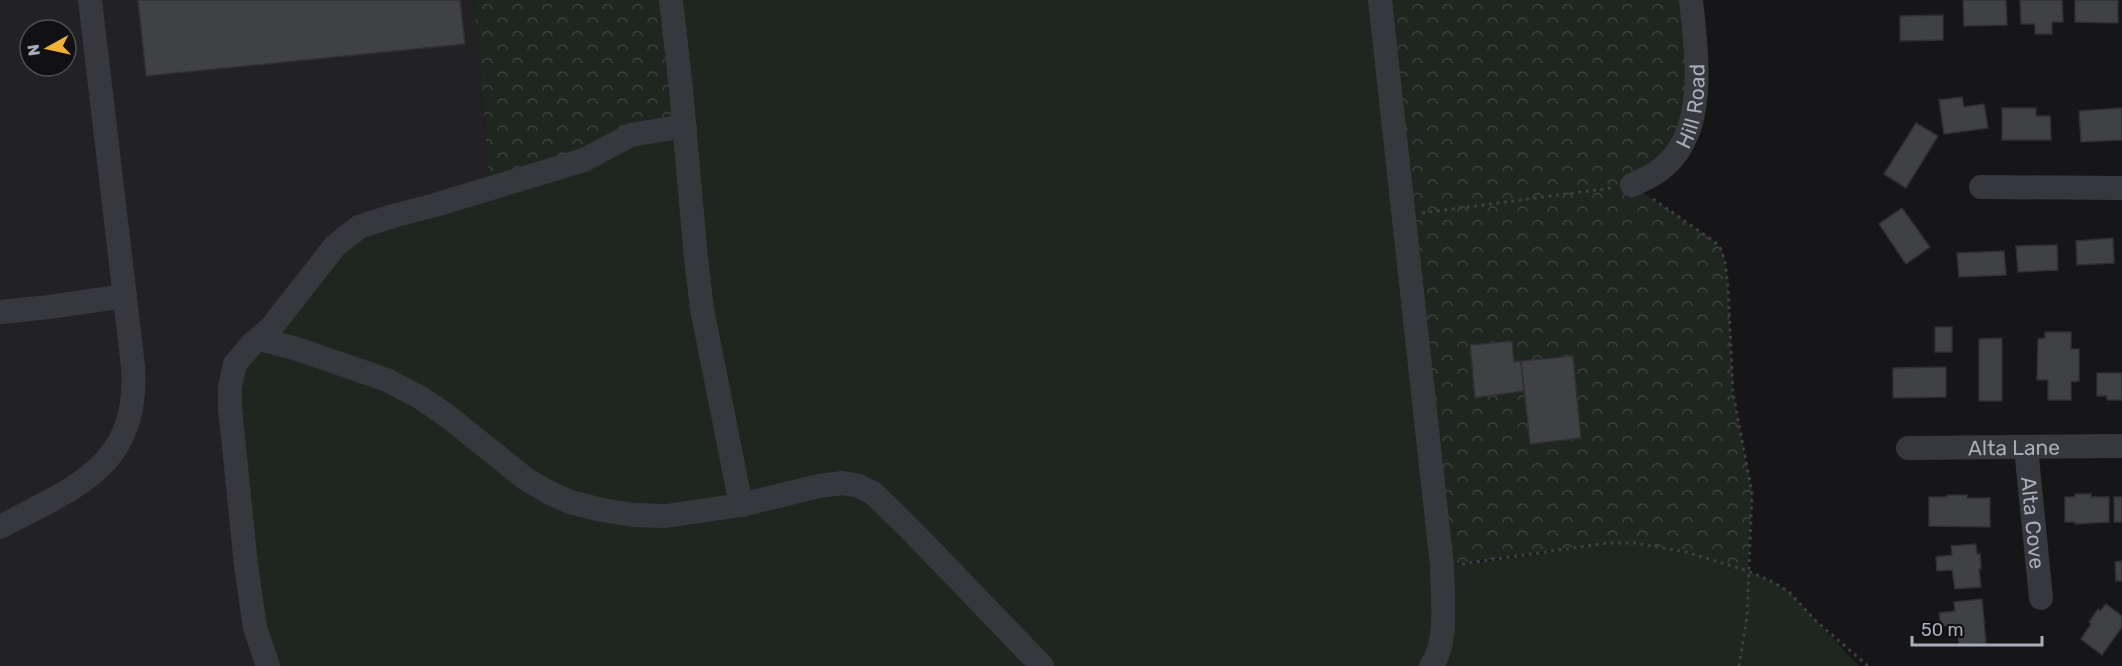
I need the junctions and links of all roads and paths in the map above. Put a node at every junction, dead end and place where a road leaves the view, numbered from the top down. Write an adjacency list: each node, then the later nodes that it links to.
1 (90, 0): 10 (street)
2 (671, 0): 5 (street)
3 (1380, 0): 9 (street)
4 (1691, 0): 6 (street, Hill Road)
5 (685, 128): 12 (street); 16 (street)
6 (1632, 185): 9 (path); 19 (path)
7 (1981, 187): 8 (street)
8 (2122, 188)
9 (1404, 215): 18 (street)
10 (125, 296): 11 (street); 17 (street)
11 (0, 312)
12 (259, 339): 16 (street); 21 (street)
13 (2122, 446): 15 (street, Alta Lane)
14 (1908, 448): 15 (street, Alta Lane)
15 (2026, 448): 20 (street, Alta Cove)
16 (741, 505): 22 (street)
17 (0, 528)
18 (1442, 566): 19 (path); 23 (street)
19 (1748, 571): 24 (path); 25 (path)
20 (2041, 598)
21 (268, 666)
22 (1042, 666)
23 (1431, 666)
24 (1739, 666)
25 (1868, 666)

